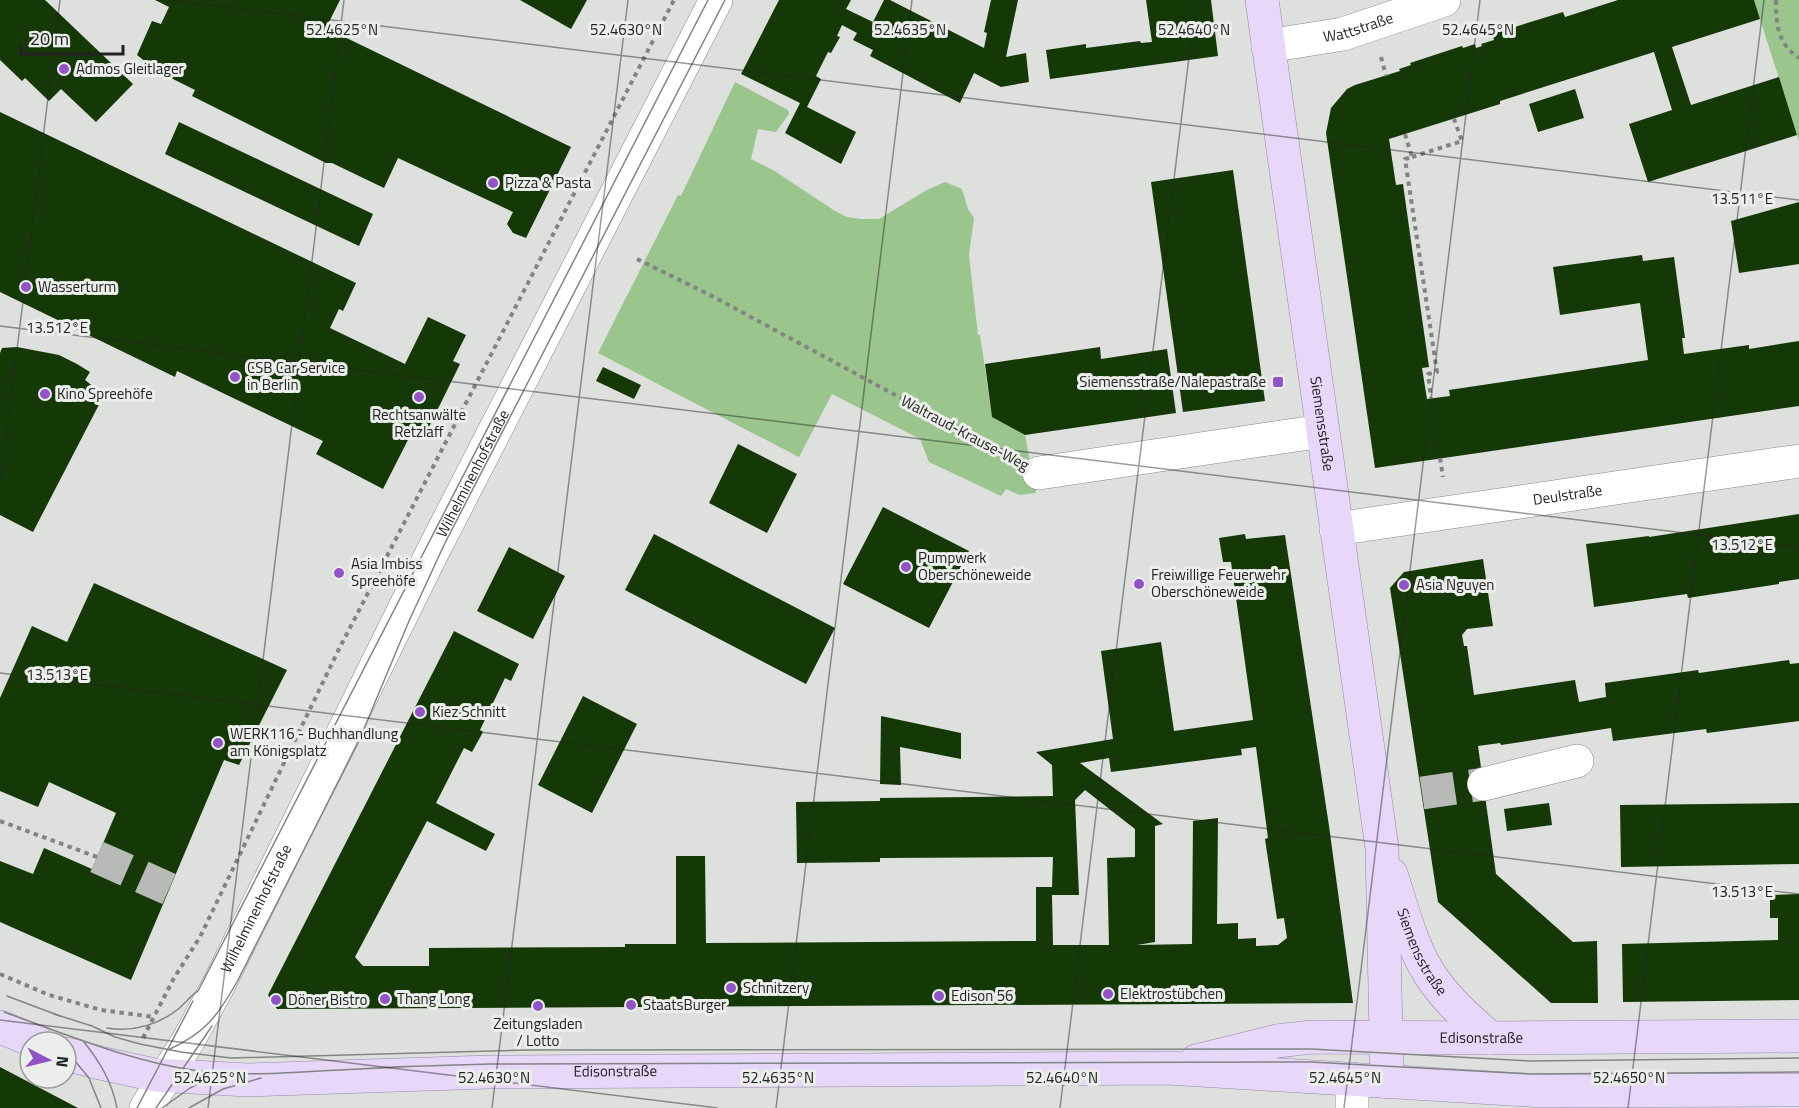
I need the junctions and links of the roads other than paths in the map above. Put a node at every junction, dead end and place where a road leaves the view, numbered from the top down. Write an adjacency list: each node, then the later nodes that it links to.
1 (716, 0): 19 (street, Wilhelminenhofstraße)
2 (1262, 0): 4 (main road, Siemensstraße)
3 (1444, 0): 4 (street, Wattstraße)
4 (1268, 46): 5 (main road, Siemensstraße)
5 (1322, 431): 7 (street, Waltraud-Krause-Weg); 8 (main road, Siemensstraße)
6 (1799, 461): 8 (street, Deulstraße)
7 (1039, 473)
8 (1336, 529): 11 (main road, Siemensstraße)
9 (1576, 761): 10 (street)
10 (1484, 784)
11 (1382, 848): 15 (main road, Siemensstraße); 16 (main road, Siemensstraße)
12 (0, 1027): 13 (main road)
13 (18, 1034)
14 (1799, 1036): 16 (main road, Edisonstraße)
15 (1385, 1037): 16 (main road, Edisonstraße); 18 (main road, Edisonstraße); 20 (main road, Siemensstraße); 22 (main road)
16 (1490, 1038): 23 (main road)
17 (78, 1057): 19 (main road, Edisonstraße)
18 (1168, 1068): 19 (main road, Edisonstraße); 22 (main road, Edisonstraße)
19 (165, 1076): 24 (street, Wilhelminenhofstraße)
20 (1387, 1082): 22 (main road, Edisonstraße); 23 (main road, Edisonstraße)
21 (1799, 1090): 23 (main road, Edisonstraße)
22 (1352, 1094)
23 (1489, 1098)
24 (146, 1108)

